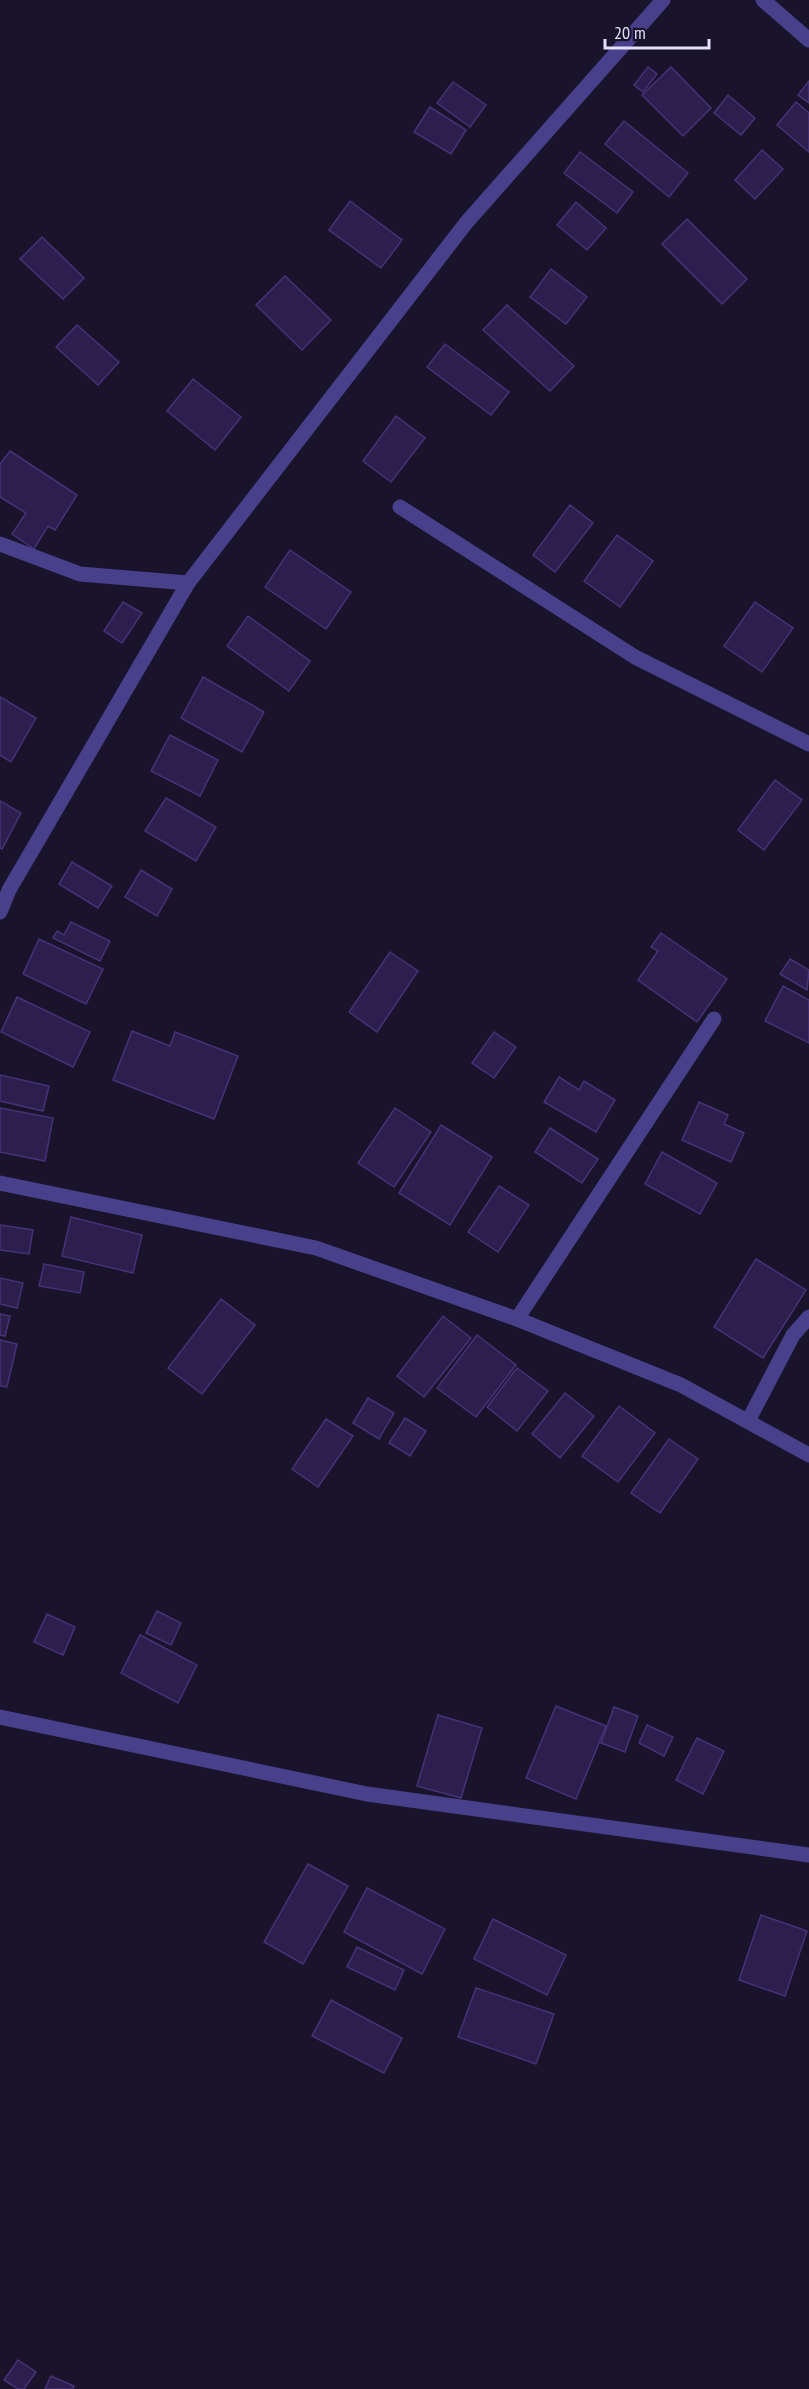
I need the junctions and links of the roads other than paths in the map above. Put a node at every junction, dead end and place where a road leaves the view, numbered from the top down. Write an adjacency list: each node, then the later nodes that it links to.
1 (663, 0): 6 (street)
2 (763, 0): 3 (street)
3 (809, 40)
4 (400, 507): 7 (street)
5 (0, 544): 6 (street)
6 (188, 583): 8 (street)
7 (809, 744)
8 (0, 912)
9 (714, 1019): 12 (street)
10 (0, 1183): 12 (street)
11 (809, 1317): 13 (street)
12 (517, 1318): 13 (street)
13 (748, 1421): 14 (street)
14 (809, 1455)
15 (0, 1717): 16 (street)
16 (809, 1855)

